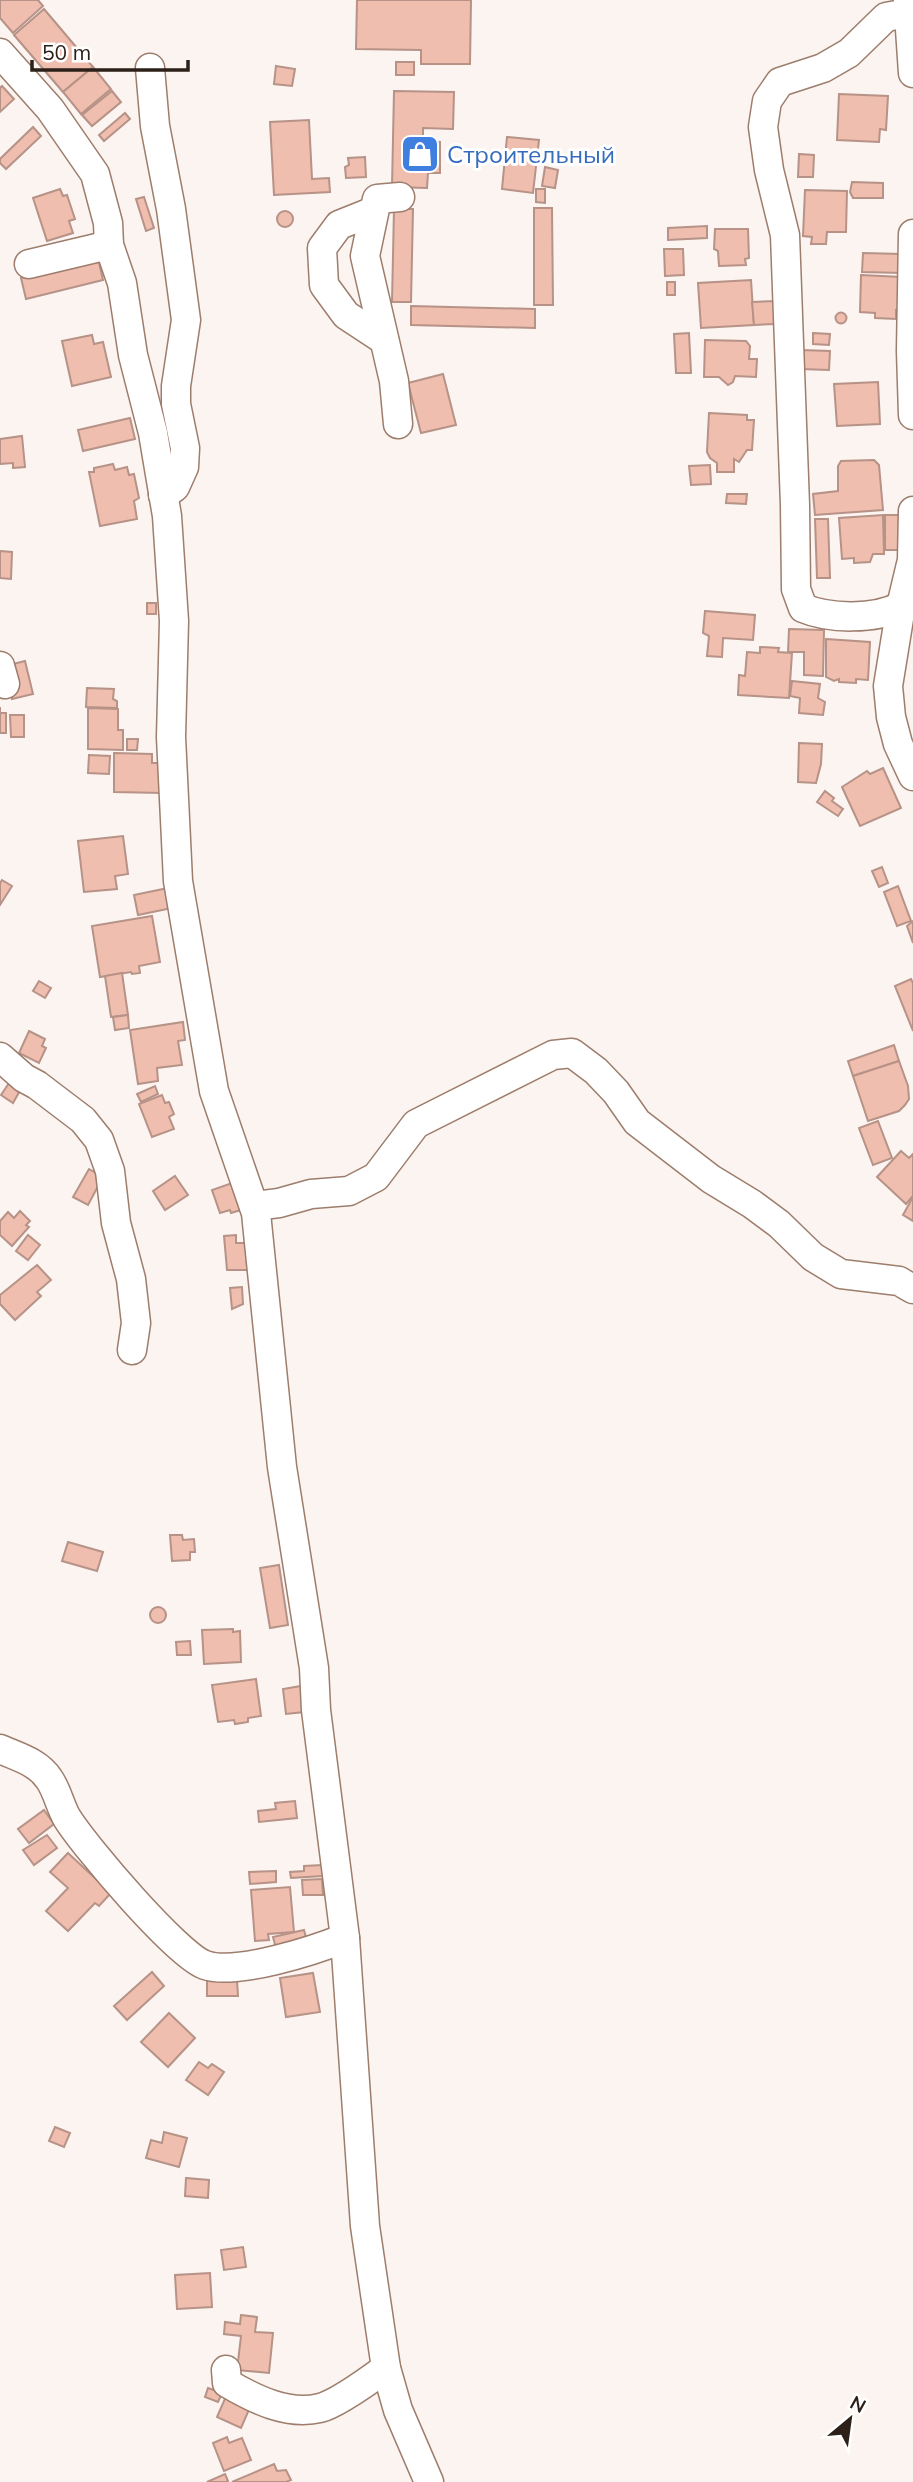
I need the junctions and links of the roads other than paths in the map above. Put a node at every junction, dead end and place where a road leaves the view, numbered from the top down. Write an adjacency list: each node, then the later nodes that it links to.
1 (910, 8): 4 (street); 17 (street)
2 (0, 52): 8 (street)
3 (150, 68): 14 (street)
4 (913, 73)
5 (400, 197): 6 (street)
6 (374, 211): 11 (street); 11 (street)
7 (913, 234): 10 (street)
8 (109, 245): 9 (street); 14 (street)
9 (29, 264)
10 (912, 287): 12 (street)
11 (384, 340): 13 (street)
12 (913, 415)
13 (398, 424)
14 (163, 495): 20 (street)
15 (913, 510): 16 (street)
16 (913, 560): 17 (street)
17 (901, 607): 18 (street)
18 (913, 776)
19 (0, 1057): 22 (street)
20 (254, 1206): 21 (street); 24 (street)
21 (913, 1289)
22 (132, 1350)
23 (0, 1749): 24 (street)
24 (345, 1938): 25 (street)
25 (386, 2368): 26 (street); 27 (street)
26 (226, 2370)
27 (429, 2482)

